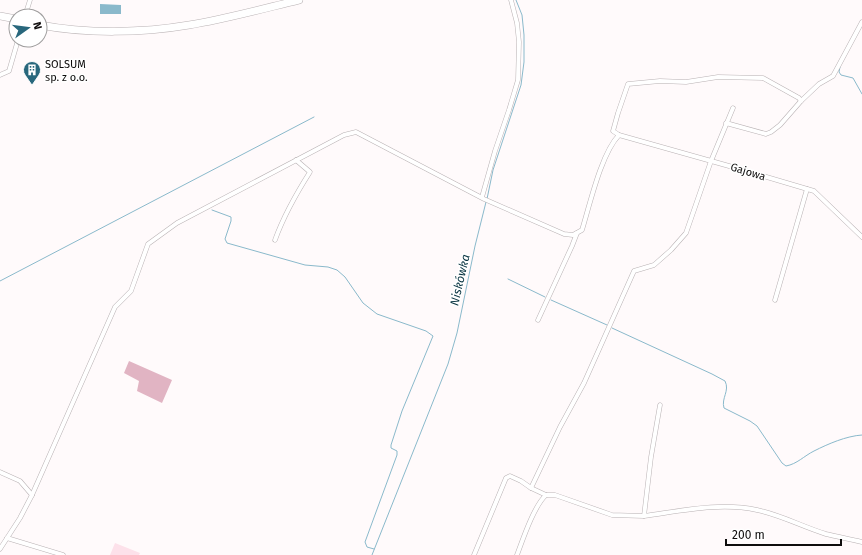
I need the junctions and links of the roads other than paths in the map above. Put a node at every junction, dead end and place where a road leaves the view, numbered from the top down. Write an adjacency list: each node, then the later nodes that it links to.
1 (299, 0): 4 (main road)
2 (511, 0): 14 (street)
3 (862, 22): 7 (street)
4 (48, 25)
5 (16, 48): 6 (street)
6 (0, 75)
7 (801, 101): 9 (street); 10 (street)
8 (733, 108): 9 (street)
9 (726, 123): 12 (street)
10 (619, 135): 12 (street, Gajowa); 15 (street)
11 (296, 160): 14 (street); 17 (street); 23 (street)
12 (711, 161): 13 (street, Gajowa); 22 (street)
13 (807, 189): 16 (street, Gajowa); 18 (street)
14 (483, 198): 15 (street)
15 (577, 233): 19 (street)
16 (862, 237)
17 (275, 240)
18 (774, 300)
19 (538, 320)
20 (660, 405): 25 (street)
21 (0, 472): 23 (street)
22 (532, 488): 24 (street); 30 (street)
23 (32, 495): 26 (street)
24 (546, 495): 25 (street); 31 (street)
25 (644, 516): 27 (street)
26 (7, 538): 28 (street); 29 (street)
27 (862, 542)
28 (0, 549)
29 (64, 555)
30 (474, 555)
31 (517, 555)

